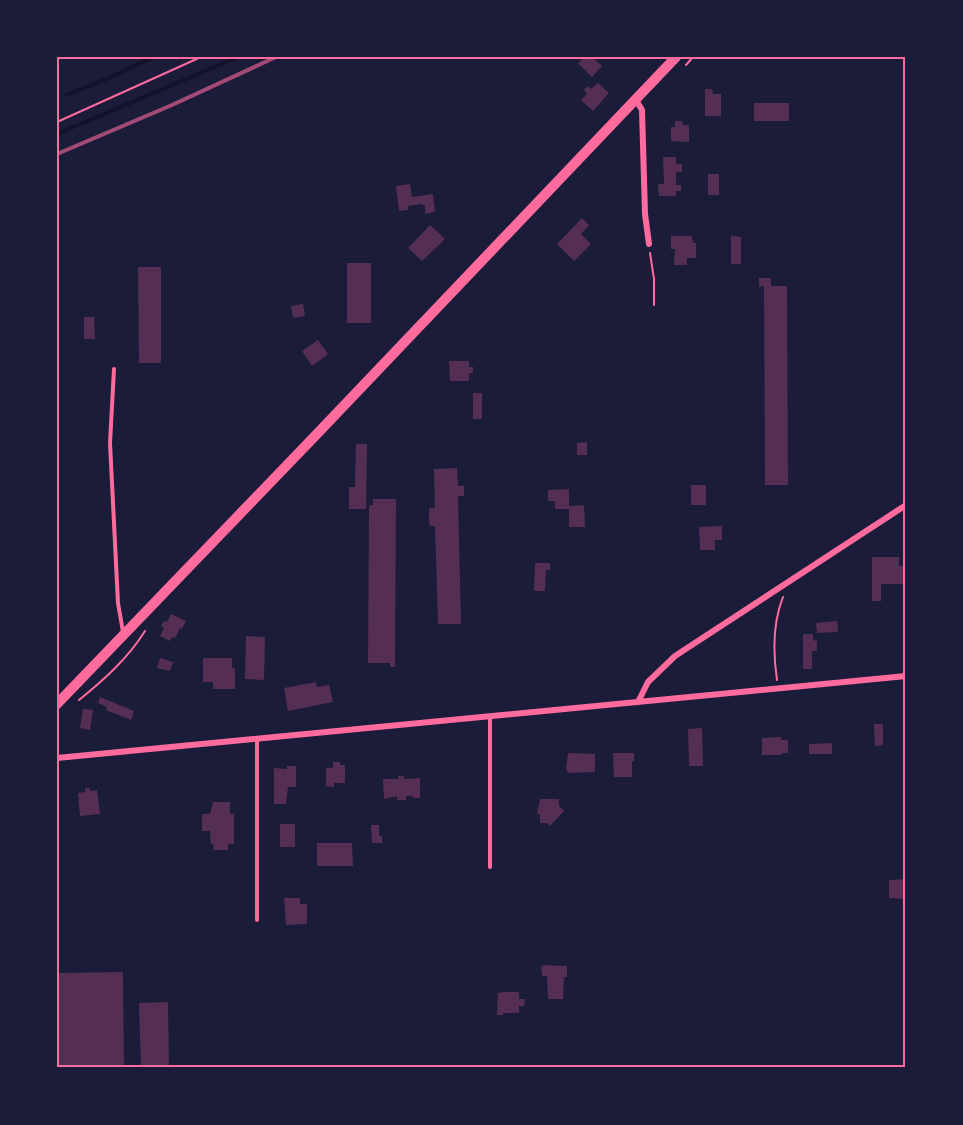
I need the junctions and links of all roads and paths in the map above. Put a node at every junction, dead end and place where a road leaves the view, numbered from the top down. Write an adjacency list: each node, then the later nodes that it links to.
1 (201, 57): 4 (path)
2 (676, 57): 3 (main road)
3 (636, 99): 5 (street); 10 (main road)
4 (57, 122)
5 (649, 244): 6 (path)
6 (654, 305)
7 (114, 369): 10 (lane)
8 (906, 505): 9 (street)
9 (785, 585): 12 (path); 13 (street)
10 (123, 636): 14 (main road)
11 (906, 676): 12 (street)
12 (779, 688): 13 (street)
13 (638, 702): 15 (street)
14 (57, 704)
15 (490, 716): 16 (street); 18 (lane)
16 (257, 738): 17 (street); 19 (lane)
17 (57, 758)
18 (490, 867)
19 (257, 920)

